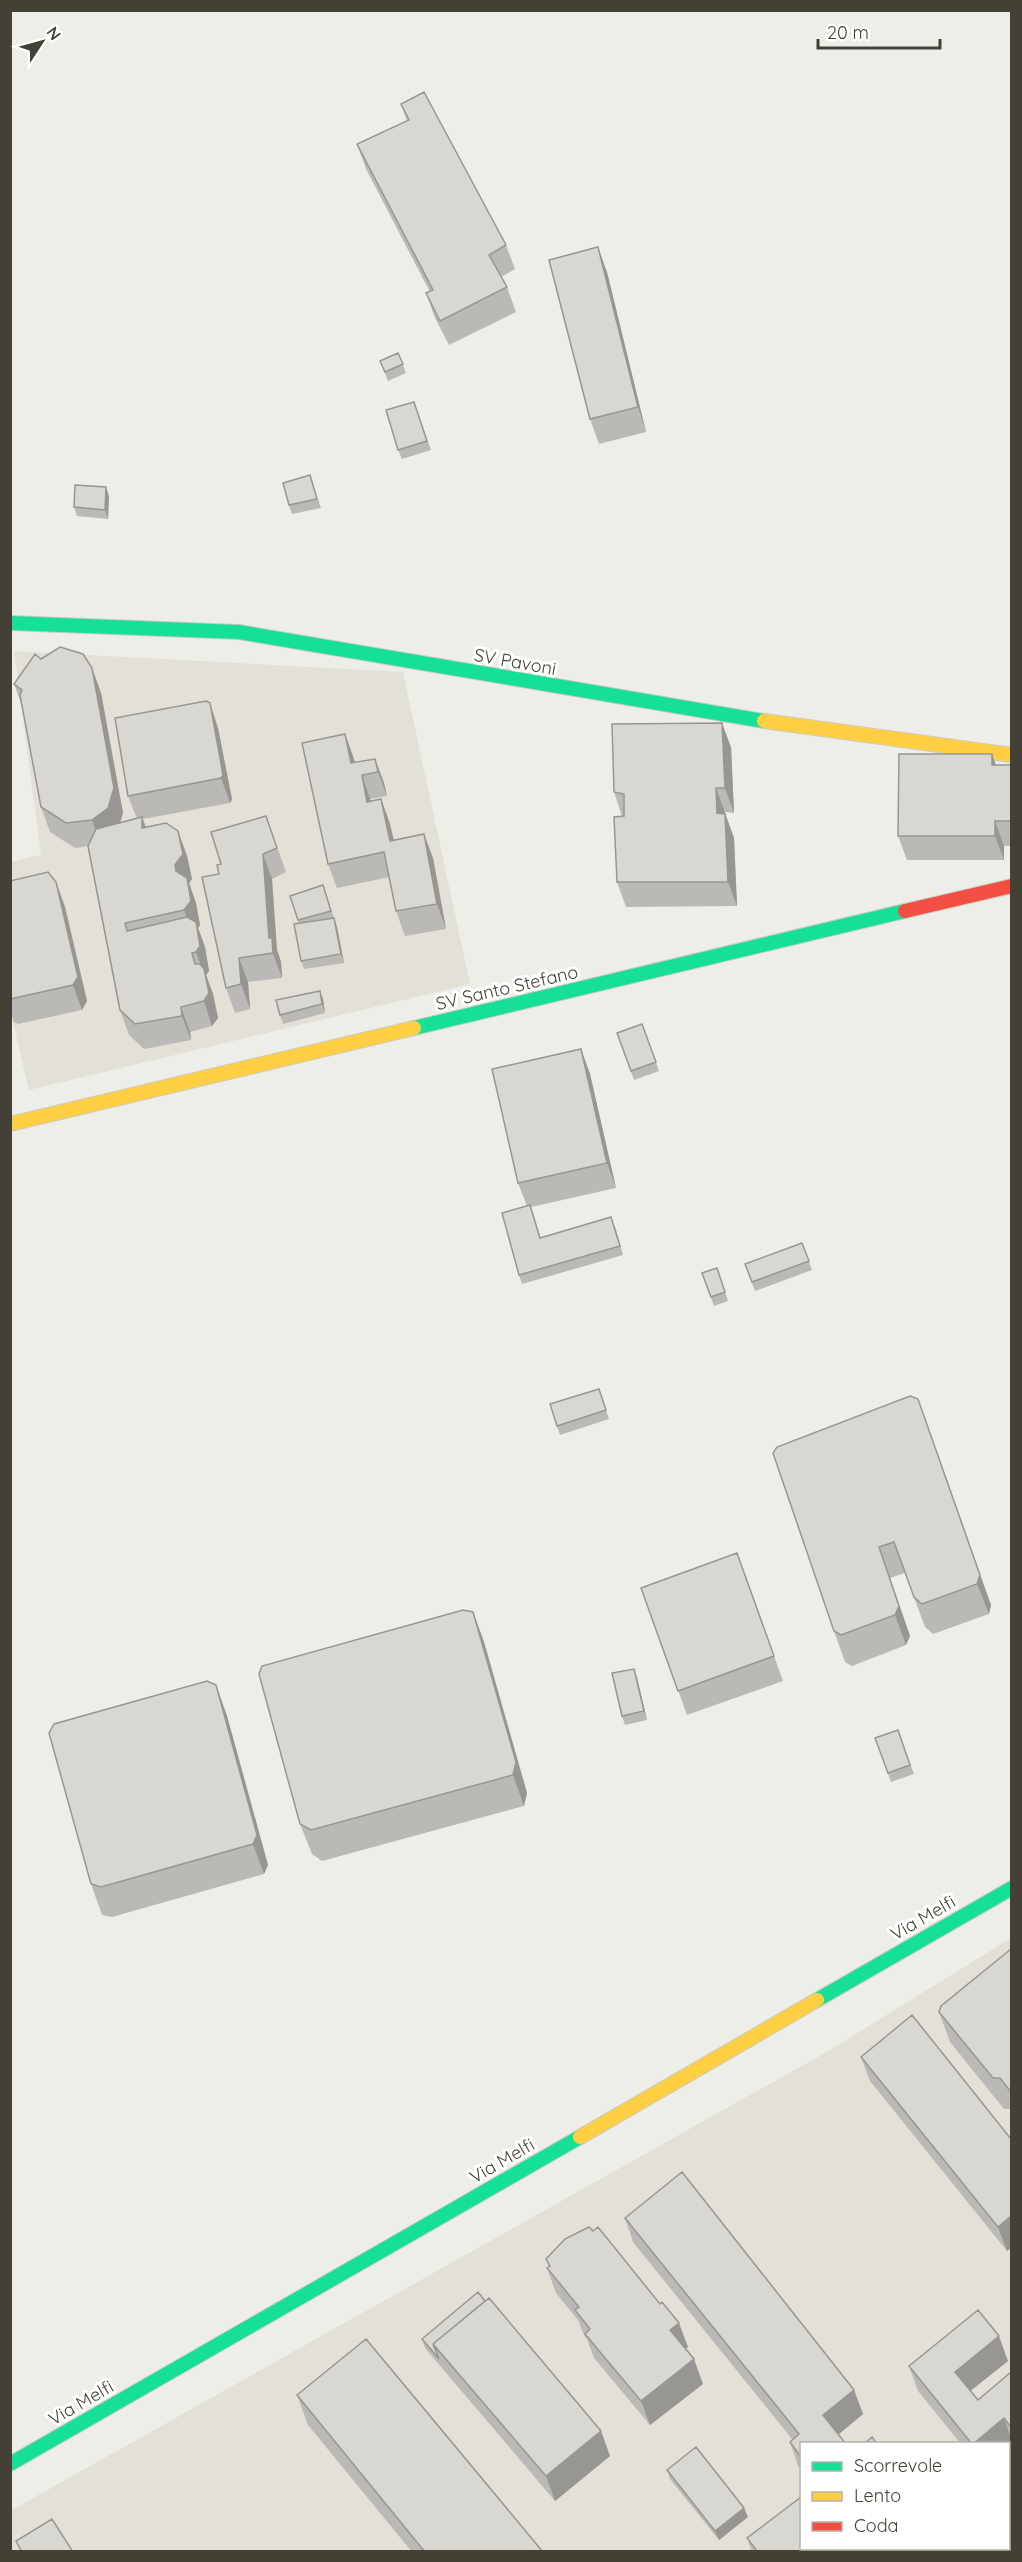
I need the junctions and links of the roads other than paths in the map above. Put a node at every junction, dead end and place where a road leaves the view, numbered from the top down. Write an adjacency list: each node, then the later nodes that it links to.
1 (10, 623): 2 (street, SV Pavoni)
2 (1011, 755)
3 (1011, 886): 4 (street, SV Santo Stefano)
4 (10, 1124)
5 (1011, 1888): 6 (street, Via Melfi)
6 (10, 2464)

